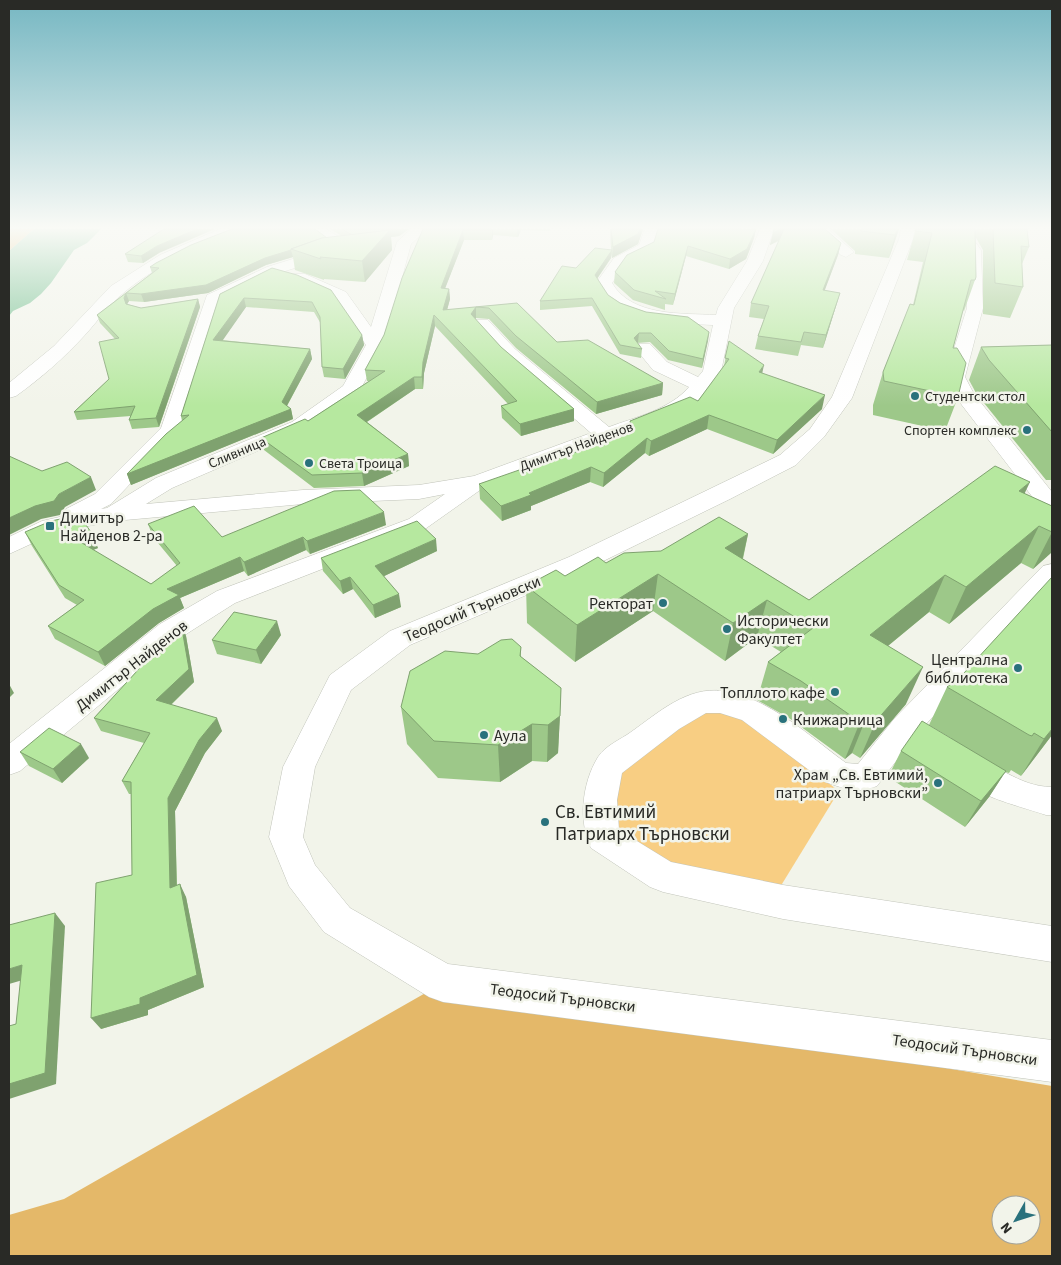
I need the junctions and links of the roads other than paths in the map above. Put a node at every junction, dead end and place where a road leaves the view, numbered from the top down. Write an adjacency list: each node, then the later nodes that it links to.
1 (120, 288): 16 (street)
2 (236, 288): 9 (street)
3 (325, 288): 13 (street)
4 (391, 288): 13 (street, Сливница)
5 (607, 288): 11 (street)
6 (738, 288): 11 (street, Димитър Найденов)
7 (885, 288): 28 (street, Теодосий Търновски)
8 (975, 288): 19 (street)
9 (213, 299): 10 (street); 21 (street)
10 (194, 302)
11 (723, 321): 15 (street, Димитър Найденов)
12 (482, 324): 17 (street)
13 (375, 345): 20 (street, Сливница)
14 (644, 348): 15 (street)
15 (702, 386): 17 (street, Димитър Найденов)
16 (9, 392)
17 (607, 436): 18 (street, Димитър Найденов)
18 (479, 482): 20 (street, Димитър Найденов); 25 (street, Димитър Найденов)
19 (1052, 508)
20 (114, 514): 21 (street, Сливница)
21 (50, 526): 22 (street, Сливница)
22 (9, 546)
23 (1048, 581): 24 (street)
24 (924, 739): 26 (street); 27 (street)
25 (9, 762)
26 (1052, 801)
27 (1052, 944)
28 (1052, 1062)

